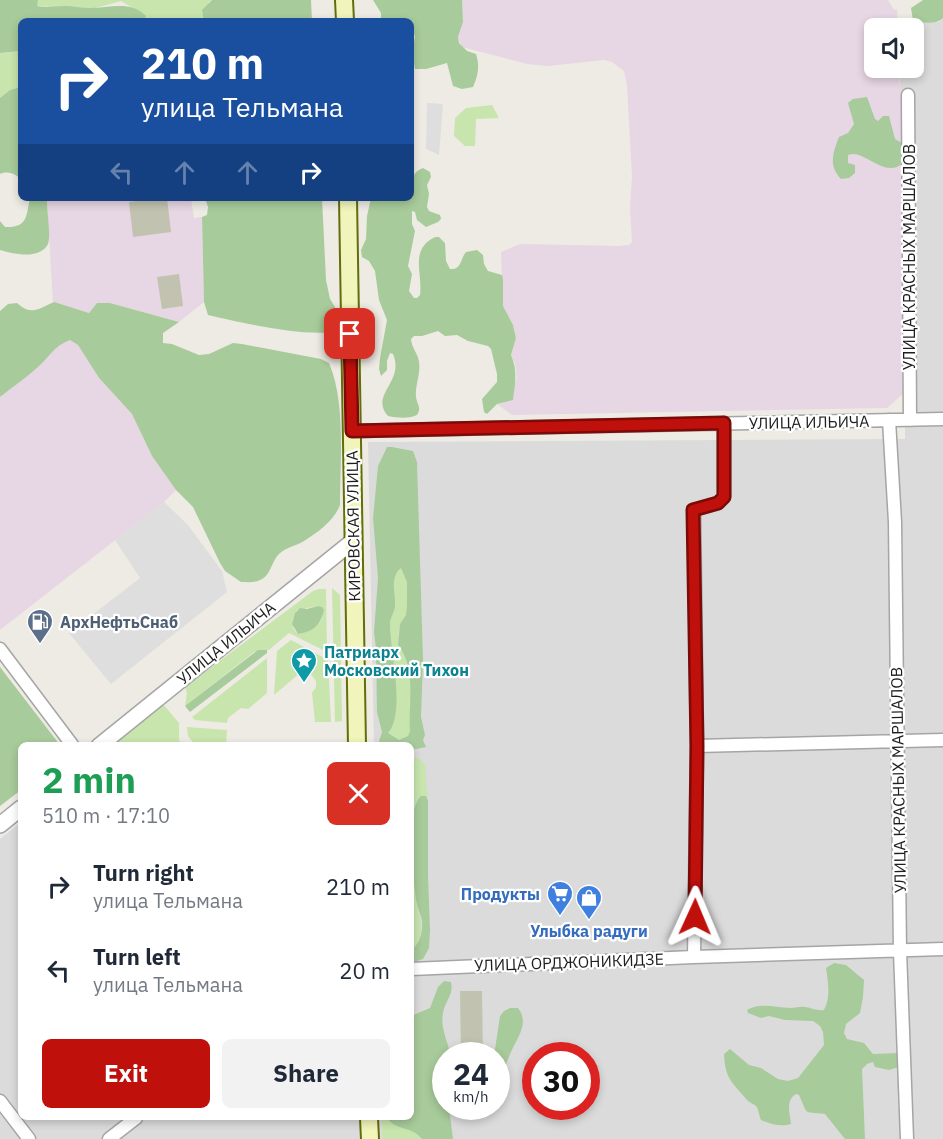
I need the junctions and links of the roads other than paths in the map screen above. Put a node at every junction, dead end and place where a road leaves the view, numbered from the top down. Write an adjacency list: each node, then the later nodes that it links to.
1 (344, 0): 2 (main road)
2 (345, 18)
3 (908, 95): 7 (street, УЛИЦА КРАСНЫХ МАРШАЛОВ)
4 (348, 201): 9 (main road, КИРОВСКАЯ УЛИЦА)
5 (943, 419): 7 (street, УЛИЦА ИЛЬИЧА)
6 (889, 420): 7 (street, УЛИЦА ИЛЬИЧА); 8 (street, УЛИЦА ИЛЬИЧА); 13 (street, УЛИЦА КРАСНЫХ МАРШАЛОВ)
7 (910, 420)
8 (724, 423): 9 (street, УЛИЦА ИЛЬИЧА); 17 (street)
9 (352, 431): 10 (main road, КИРОВСКАЯ УЛИЦА)
10 (353, 541): 15 (street, УЛИЦА ИЛЬИЧА); 16 (main road, КИРОВСКАЯ УЛИЦА)
11 (0, 649): 14 (street)
12 (943, 740): 13 (street)
13 (897, 741): 17 (street); 21 (street, УЛИЦА КРАСНЫХ МАРШАЛОВ)
14 (70, 742)
15 (104, 742)
16 (357, 742)
17 (697, 746): 22 (street)
18 (18, 810): 19 (street)
19 (0, 825)
20 (943, 949): 21 (street, УЛИЦА ОРДЖОНИКИДЗЕ)
21 (900, 951): 22 (street, УЛИЦА ОРДЖОНИКИДЗЕ); 30 (street, УЛИЦА КРАСНЫХ МАРШАЛОВ)
22 (694, 957): 23 (street, УЛИЦА ОРДЖОНИКИДЗЕ)
23 (414, 969)
24 (0, 1101): 27 (street)
25 (133, 1120): 28 (street)
26 (369, 1120): 29 (main road)
27 (29, 1139)
28 (109, 1139)
29 (370, 1139)
30 (907, 1139)

